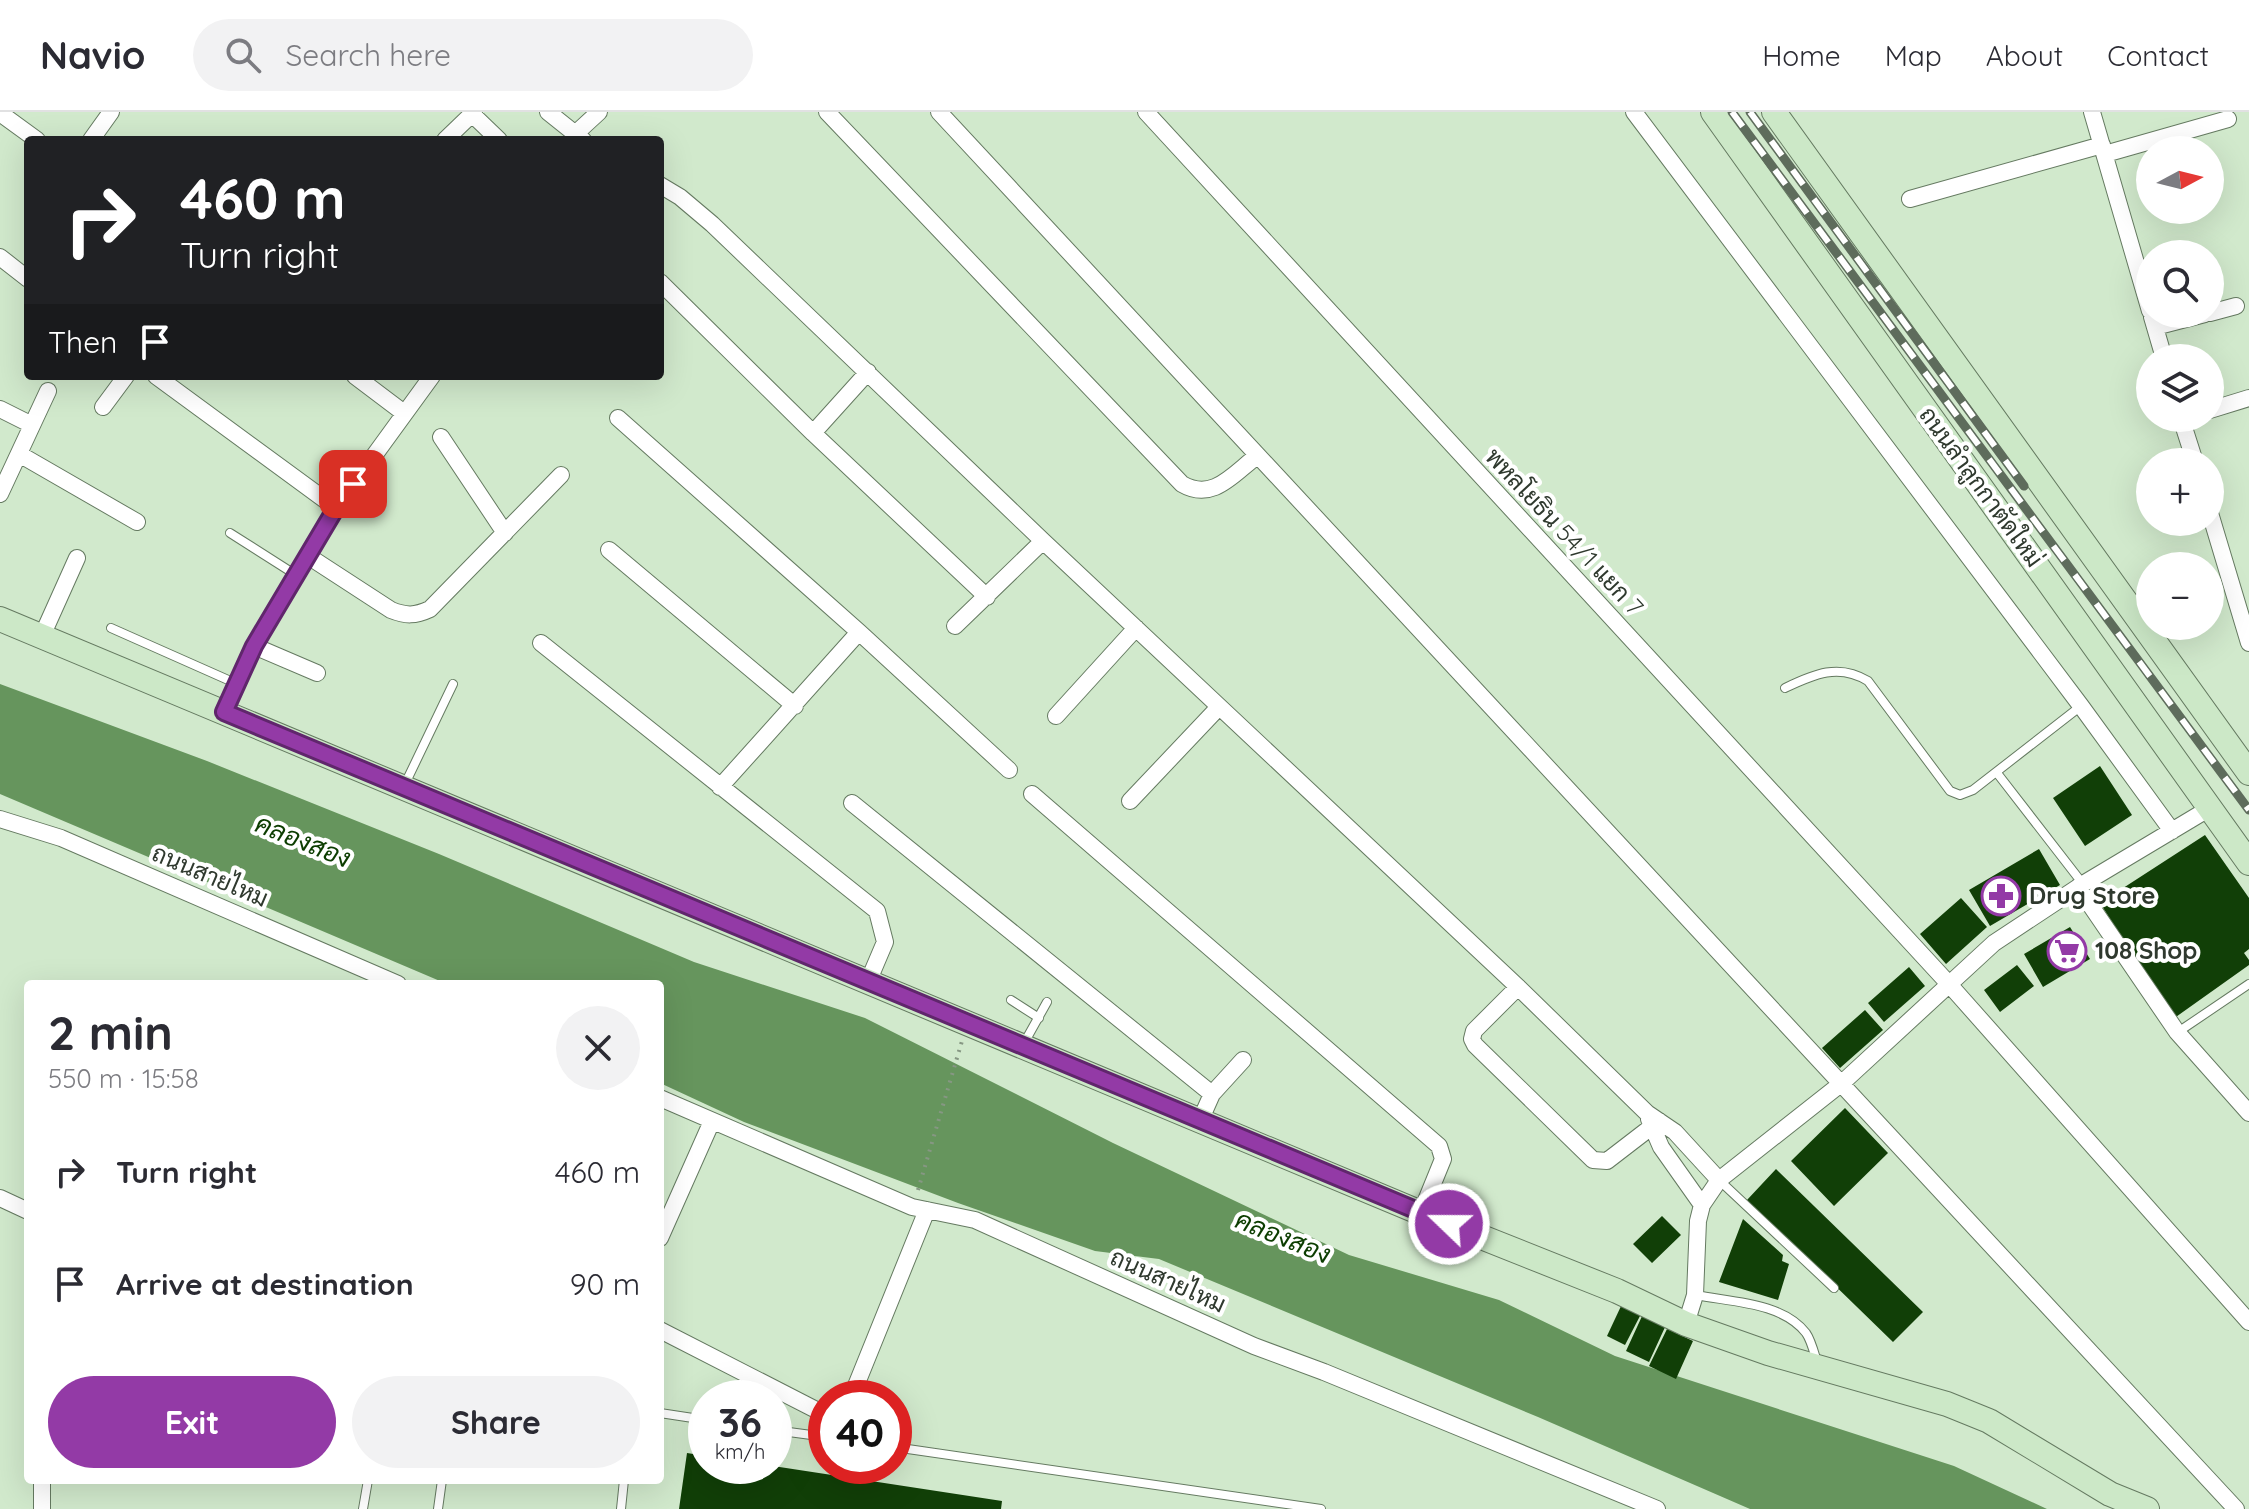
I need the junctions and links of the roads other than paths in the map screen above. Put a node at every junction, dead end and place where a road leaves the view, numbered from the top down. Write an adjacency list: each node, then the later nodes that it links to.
1 (111, 112): 15 (street)
2 (548, 112): 18 (street)
3 (599, 112): 19 (street)
4 (827, 112): 45 (street)
5 (939, 112): 45 (street)
6 (1146, 112): 92 (street, พหลโยธิน 54/1 แยก 7)
7 (1634, 112): 73 (street)
8 (1713, 112): 85 (street, ถนนลำลูกกาตัดใหม่)
9 (1774, 112): 79 (street, ถนนลำลูกกาตัดใหม่)
10 (2092, 112): 20 (street)
11 (0, 113): 14 (street)
12 (473, 113): 16 (street); 17 (street)
13 (2228, 119): 20 (street)
14 (32, 136)
15 (94, 136)
16 (449, 136)
17 (495, 136)
18 (576, 136)
19 (580, 136)
20 (2103, 150): 22 (street); 24 (street)
21 (664, 187): 29 (street)
22 (1910, 199)
23 (0, 257): 25 (street)
24 (2136, 262)
25 (24, 276)
26 (664, 286): 42 (street)
27 (2236, 306): 28 (street)
28 (2224, 309)
29 (868, 372): 42 (street); 53 (street)
30 (123, 380): 37 (street)
31 (161, 380): 48 (street)
32 (360, 380): 39 (street)
33 (429, 380): 39 (street)
34 (48, 391): 41 (street)
35 (2249, 398): 36 (street)
36 (2224, 406)
37 (103, 407)
38 (0, 409): 41 (street)
39 (404, 413): 48 (street)
40 (618, 418): 63 (street)
41 (32, 425): 44 (street)
42 (813, 433): 58 (street)
43 (441, 437): 51 (street)
44 (19, 454): 47 (street); 49 (street)
45 (1257, 456): 101 (street)
46 (561, 475): 51 (street)
47 (0, 494)
48 (336, 508): 55 (street)
49 (137, 522)
50 (230, 533): 57 (lane)
51 (505, 533): 55 (street)
52 (2217, 536): 66 (street)
53 (1043, 541): 58 (street); 62 (street)
54 (609, 550): 72 (street)
55 (308, 556): 57 (street)
56 (77, 558): 64 (street)
57 (297, 576): 67 (street)
58 (987, 597): 60 (street)
59 (0, 619): 64 (street)
60 (955, 626)
61 (111, 628): 69 (lane)
62 (1136, 628): 74 (street); 76 (street)
63 (859, 632): 72 (street); 77 (street)
64 (42, 636): 75 (street)
65 (541, 643): 81 (street)
66 (2249, 643)
67 (254, 646): 68 (street); 69 (street)
68 (317, 673)
69 (235, 683): 75 (street)
70 (453, 684): 80 (lane)
71 (1785, 688): 78 (lane)
72 (795, 706): 81 (street)
73 (2081, 706): 78 (lane); 87 (street)
74 (1219, 707): 83 (street); 94 (street)
75 (224, 712): 80 (street)
76 (1056, 716)
77 (1009, 770)
78 (1997, 773): 89 (lane)
79 (2249, 773)
80 (403, 787): 91 (street)
81 (720, 787): 91 (street)
82 (1032, 794): 113 (street)
83 (1130, 801)
84 (852, 803): 102 (street)
85 (2210, 808): 87 (street); 88 (street, ถนนลำลูกกาตัดใหม่)
86 (0, 819): 90 (street, ถนนสายไหม)
87 (2172, 831): 89 (street)
88 (2249, 863)
89 (2080, 885): 92 (street); 98 (street)
90 (389, 980)
91 (868, 982): 99 (street)
92 (1948, 983): 101 (street); 117 (street, พหลโยธิน 54/1 แยก 7)
93 (2249, 984): 98 (lane)
94 (1518, 987): 107 (street); 107 (street)
95 (1011, 1000): 97 (lane)
96 (1047, 1002): 97 (lane)
97 (1039, 1018): 99 (lane)
98 (2177, 1032): 104 (street)
99 (1023, 1046): 106 (street)
100 (1243, 1060): 102 (street)
101 (1842, 1083): 108 (street); 137 (street)
102 (1212, 1094): 106 (street)
103 (664, 1100): 105 (street, ถนนสายไหม)
104 (2249, 1113)
105 (712, 1121): 112 (street, ถนนสายไหม); 114 (street)
106 (1200, 1121): 113 (street)
107 (1653, 1121): 108 (street); 110 (street)
108 (1719, 1180): 110 (street); 115 (lane)
109 (0, 1198): 111 (street)
110 (1702, 1205): 116 (street)
111 (24, 1209)
112 (927, 1210): 121 (street); 135 (street, ถนนสายไหม)
113 (1421, 1213): 118 (street)
114 (664, 1229)
115 (1834, 1288)
116 (1695, 1295): 118 (street); 120 (lane)
117 (2249, 1322)
118 (1686, 1324): 120 (street)
119 (664, 1332): 122 (street)
120 (1820, 1368): 136 (street)
121 (858, 1380)
122 (808, 1406)
123 (664, 1414): 124 (lane)
124 (688, 1417)
125 (912, 1450): 134 (lane)
126 (42, 1484): 130 (street)
127 (367, 1484): 131 (lane)
128 (441, 1484): 132 (lane)
129 (624, 1484): 133 (lane)
130 (42, 1509)
131 (363, 1509)
132 (438, 1509)
133 (621, 1509)
134 (1321, 1509)
135 (1657, 1509)
136 (2147, 1509)
137 (2236, 1509)

